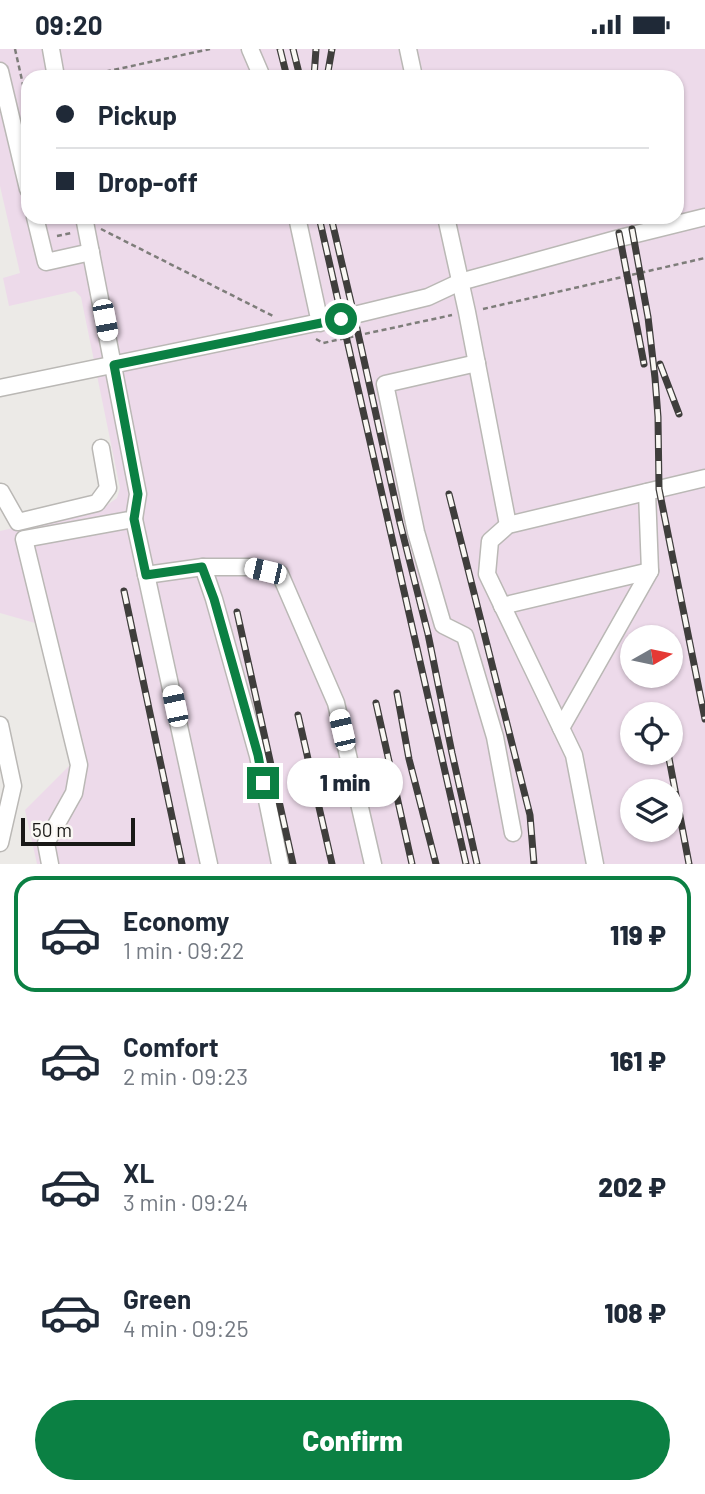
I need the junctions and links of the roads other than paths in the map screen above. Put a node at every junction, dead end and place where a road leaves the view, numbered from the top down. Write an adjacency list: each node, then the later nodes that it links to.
1 (51, 49): 4 (lane)
2 (250, 49): 5 (lane)
3 (408, 49): 6 (lane)
4 (56, 70)
5 (259, 70)
6 (412, 70)
7 (0, 71): 8 (lane)
8 (21, 160)
9 (705, 216): 10 (lane)
10 (684, 221)
11 (37, 224): 16 (lane)
12 (85, 224): 16 (lane)
13 (299, 224): 18 (lane)
14 (448, 224): 17 (lane)
15 (674, 224): 17 (lane)
16 (91, 252): 20 (lane)
17 (460, 282): 18 (lane); 19 (lane)
18 (320, 323): 20 (lane)
19 (477, 363): 27 (lane); 34 (lane)
20 (114, 365): 21 (lane); 26 (lane)
21 (0, 388)
22 (101, 449): 24 (lane)
23 (705, 478): 25 (lane)
24 (0, 492)
25 (647, 492): 27 (lane); 29 (lane)
26 (134, 519): 30 (lane); 36 (lane)
27 (508, 525): 31 (lane)
28 (202, 567): 30 (lane); 38 (lane); 39 (lane)
29 (650, 571): 31 (lane); 33 (lane)
30 (146, 575): 37 (lane)
31 (502, 606): 33 (lane)
32 (0, 725): 35 (lane)
33 (561, 728): 40 (lane)
34 (513, 833)
35 (0, 843)
36 (50, 864)
37 (209, 864)
38 (280, 864)
39 (373, 864)
40 (594, 864)

